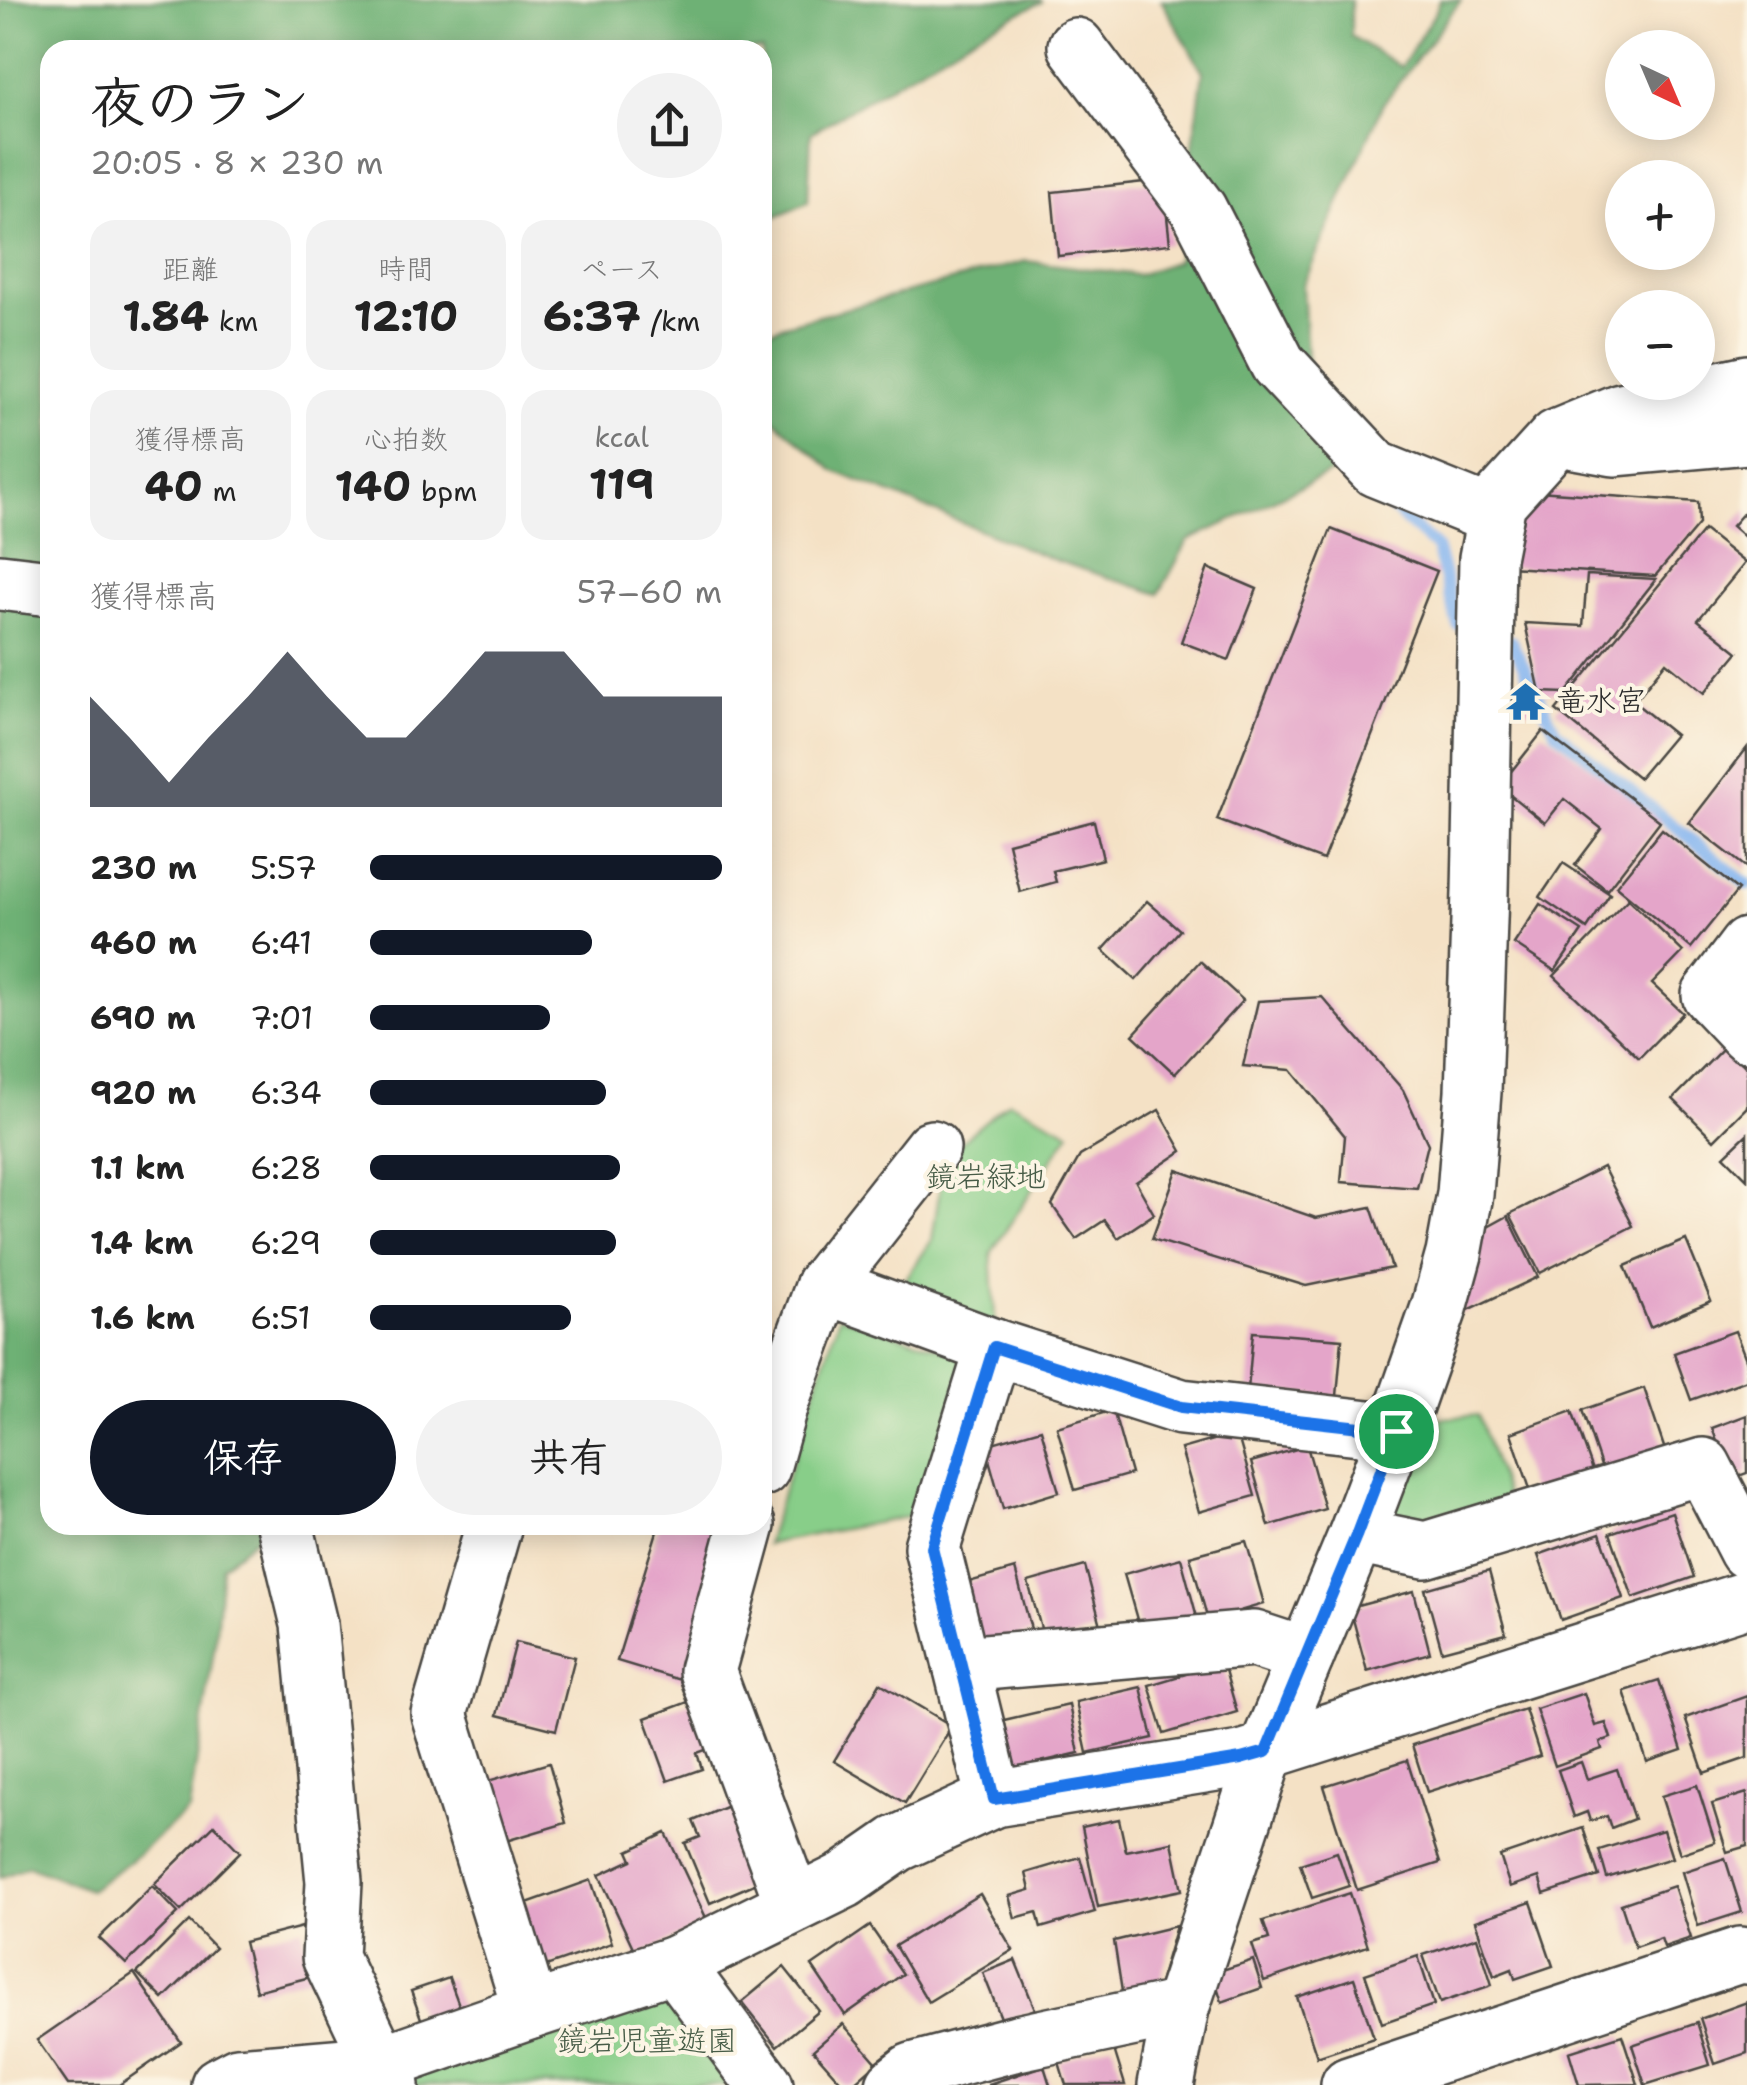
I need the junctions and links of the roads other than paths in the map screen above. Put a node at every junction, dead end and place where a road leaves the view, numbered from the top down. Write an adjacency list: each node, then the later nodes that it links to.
1 (1076, 46): 5 (street)
2 (1747, 382): 4 (street)
3 (1747, 436): 4 (street)
4 (1556, 438): 5 (street)
5 (1495, 518): 14 (street)
6 (0, 582): 7 (street)
7 (40, 587)
8 (1747, 946): 9 (street)
9 (1747, 1034)
10 (932, 1148): 11 (street)
11 (824, 1285): 12 (street); 13 (street)
12 (994, 1347): 14 (street); 22 (street)
13 (772, 1399)
14 (1396, 1431): 18 (street)
15 (287, 1535): 30 (street)
16 (491, 1535): 29 (street)
17 (744, 1535): 25 (street)
18 (1356, 1536): 19 (street); 21 (street)
19 (1747, 1551)
20 (1747, 1599): 23 (street)
21 (1306, 1656): 22 (street); 23 (street)
22 (962, 1668): 24 (street)
23 (1266, 1752): 24 (street); 28 (street)
24 (994, 1799): 25 (street)
25 (793, 1904): 27 (street)
26 (1747, 1956): 35 (street)
27 (675, 1964): 29 (street); 32 (street)
28 (1181, 2008): 33 (street); 34 (street)
29 (530, 2010): 30 (street)
30 (386, 2074): 31 (street)
31 (219, 2085)
32 (765, 2085)
33 (894, 2085)
34 (1166, 2085)
35 (1350, 2085)

